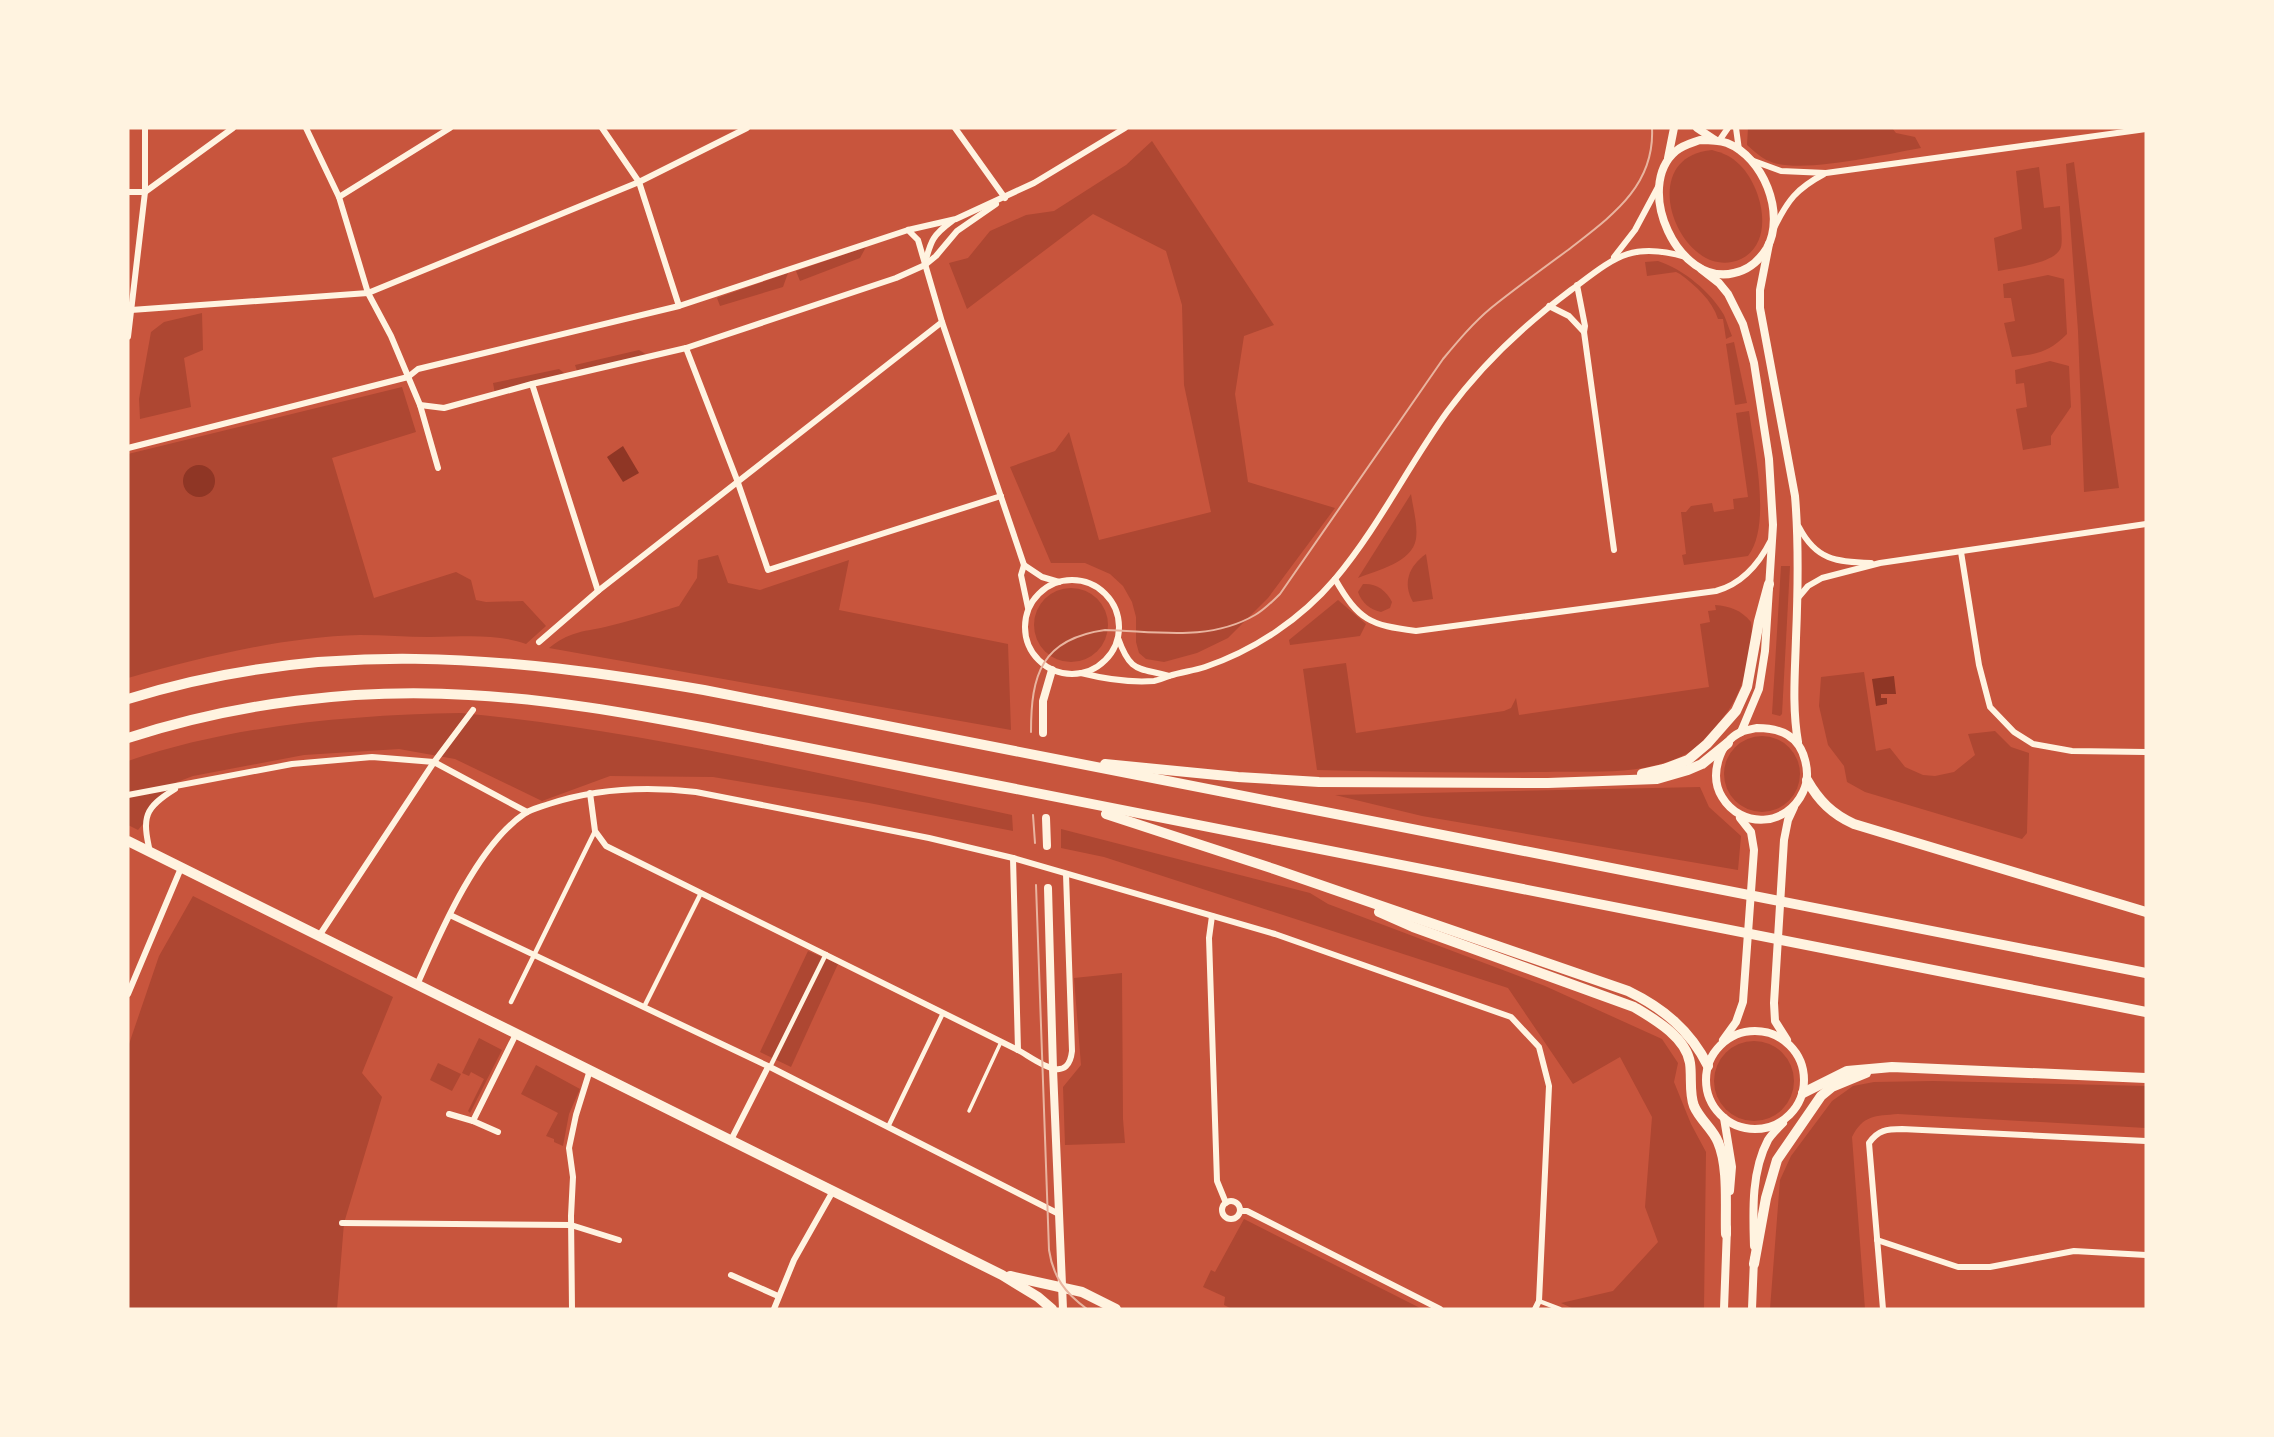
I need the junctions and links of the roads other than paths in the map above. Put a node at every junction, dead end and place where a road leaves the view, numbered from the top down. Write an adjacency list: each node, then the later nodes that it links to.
1 (145, 128): 21 (street)
2 (233, 128): 21 (street)
3 (306, 128): 23 (street)
4 (450, 128): 23 (street)
5 (602, 128): 19 (street)
6 (747, 128): 19 (street)
7 (955, 128): 24 (street)
8 (1125, 128): 24 (street)
9 (1674, 128): 17 (street)
10 (1698, 128): 14 (street)
11 (1728, 128): 14 (street)
12 (1736, 128): 15 (street)
13 (2146, 129): 18 (street)
14 (1717, 141): 15 (street); 17 (street)
15 (1739, 150): 16 (street)
16 (1750, 160): 18 (street); 27 (street)
17 (1668, 161): 20 (street)
18 (1826, 173): 27 (street)
19 (639, 182): 34 (street); 35 (street)
20 (1659, 184): 29 (street); 30 (street)
21 (145, 191): 22 (street); 37 (street)
22 (128, 192)
23 (339, 197): 34 (street)
24 (1004, 198): 25 (street); 31 (street)
25 (956, 219): 26 (street); 31 (street)
26 (908, 230): 31 (street); 35 (street)
27 (1772, 232): 28 (street)
28 (1769, 244): 32 (street); 50 (street)
29 (1686, 257): 30 (street); 32 (street)
30 (1613, 259): 33 (street)
31 (925, 265): 38 (street); 41 (street)
32 (1701, 269): 51 (street)
33 (1577, 285): 36 (street); 39 (street)
34 (368, 293): 37 (street); 42 (street)
35 (679, 306): 42 (street)
36 (1549, 306): 39 (street); 56 (street)
37 (131, 310): 40 (street)
38 (942, 322): 47 (street); 48 (street)
39 (1584, 332): 52 (street)
40 (128, 337)
41 (686, 348): 43 (street); 47 (street)
42 (408, 377): 44 (street); 45 (street)
43 (532, 384): 44 (street); 59 (street)
44 (420, 405): 46 (street)
45 (128, 448)
46 (438, 468)
47 (737, 480): 48 (street); 59 (street)
48 (1001, 496): 55 (street)
49 (2146, 524): 53 (street)
50 (1798, 525): 54 (street); 60 (street)
51 (1772, 539): 56 (street); 58 (street)
52 (1614, 550)
53 (1961, 552): 54 (street); 74 (street)
54 (1880, 563): 60 (street)
55 (1024, 565): 57 (street); 61 (street)
56 (1335, 579): 66 (street)
57 (1059, 582): 61 (street); 62 (street)
58 (1769, 584): 69 (street); 78 (highway)
59 (598, 591): 63 (street)
60 (1797, 599): 72 (street)
61 (1028, 608): 64 (street)
62 (1118, 638): 65 (street); 66 (street)
63 (539, 642)
64 (1052, 670): 65 (street); 70 (street)
65 (1081, 673): 66 (street)
66 (1169, 676)
67 (128, 699): 75 (highway)
68 (473, 710): 76 (street)
69 (1741, 732): 72 (street); 73 (street)
70 (1043, 733)
71 (128, 738): 82 (highway)
72 (1798, 742): 77 (street)
73 (1728, 743): 78 (highway); 85 (street)
74 (2146, 752)
75 (1057, 760): 78 (highway); 103 (highway)
76 (434, 762): 79 (street); 84 (street); 100 (street)
77 (1807, 780): 83 (street); 97 (highway)
78 (1548, 783)
79 (180, 786): 81 (street); 90 (street)
80 (590, 793): 84 (street); 87 (street); 91 (street)
81 (128, 795)
82 (1060, 799): 96 (highway); 108 (highway)
83 (1795, 804): 85 (street); 114 (street)
84 (527, 812): 98 (street)
85 (1735, 813): 112 (street)
86 (1046, 818): 89 (street)
87 (595, 831): 95 (street); 102 (street)
88 (128, 841): 90 (main road)
89 (1046, 846)
90 (150, 852): 92 (main road)
91 (1013, 858): 93 (street); 113 (street)
92 (181, 867): 100 (main road); 105 (street)
93 (1066, 874): 99 (street); 118 (street)
94 (1048, 888): 118 (street)
95 (701, 892): 101 (street); 107 (street)
96 (1339, 892): 115 (highway); 137 (highway)
97 (2146, 912)
98 (450, 915): 102 (street); 104 (street)
99 (1212, 916): 132 (street); 146 (street)
100 (319, 936): 104 (main road)
101 (826, 954): 109 (street); 116 (street)
102 (534, 955): 106 (street); 107 (street)
103 (2146, 973)
104 (417, 985): 110 (main road)
105 (128, 993)
106 (511, 1002)
107 (644, 1008): 116 (street)
108 (2146, 1012)
109 (943, 1013): 111 (street); 127 (street)
110 (516, 1034): 119 (main road); 126 (street)
111 (1001, 1042): 113 (street); 122 (lane)
112 (1718, 1048): 114 (street); 115 (street)
113 (1018, 1050): 118 (street)
114 (1797, 1052): 121 (street)
115 (1708, 1066): 125 (street)
116 (769, 1067): 127 (street); 129 (street)
117 (1892, 1067): 120 (highway); 121 (highway); 141 (highway)
118 (1053, 1069): 134 (street)
119 (590, 1070): 129 (main road); 136 (street)
120 (2146, 1078)
121 (1804, 1093): 124 (street)
122 (969, 1111)
123 (449, 1114): 126 (street)
124 (1790, 1116): 125 (street); 141 (street)
125 (1724, 1118): 137 (street)
126 (474, 1121): 128 (street)
127 (888, 1128): 134 (street)
128 (498, 1132)
129 (732, 1140): 131 (main road)
130 (2146, 1141): 139 (street)
131 (833, 1191): 143 (main road); 145 (street)
132 (1226, 1203): 133 (street); 133 (street)
133 (1240, 1211): 152 (street)
134 (1059, 1214): 144 (street)
135 (342, 1223): 136 (street)
136 (571, 1225): 138 (street); 147 (street)
137 (1726, 1234): 155 (street)
138 (619, 1240)
139 (1877, 1240): 140 (street); 157 (street)
140 (2146, 1255)
141 (1754, 1264): 156 (street)
142 (731, 1275): 145 (street)
143 (1002, 1275): 144 (main road); 149 (main road)
144 (1062, 1287): 150 (street); 151 (main road)
145 (778, 1296): 148 (street)
146 (1539, 1301): 153 (street); 154 (street)
147 (572, 1309)
148 (774, 1309)
149 (1052, 1309)
150 (1063, 1309)
151 (1116, 1309)
152 (1440, 1309)
153 (1535, 1309)
154 (1560, 1309)
155 (1724, 1309)
156 (1752, 1309)
157 (1883, 1309)

